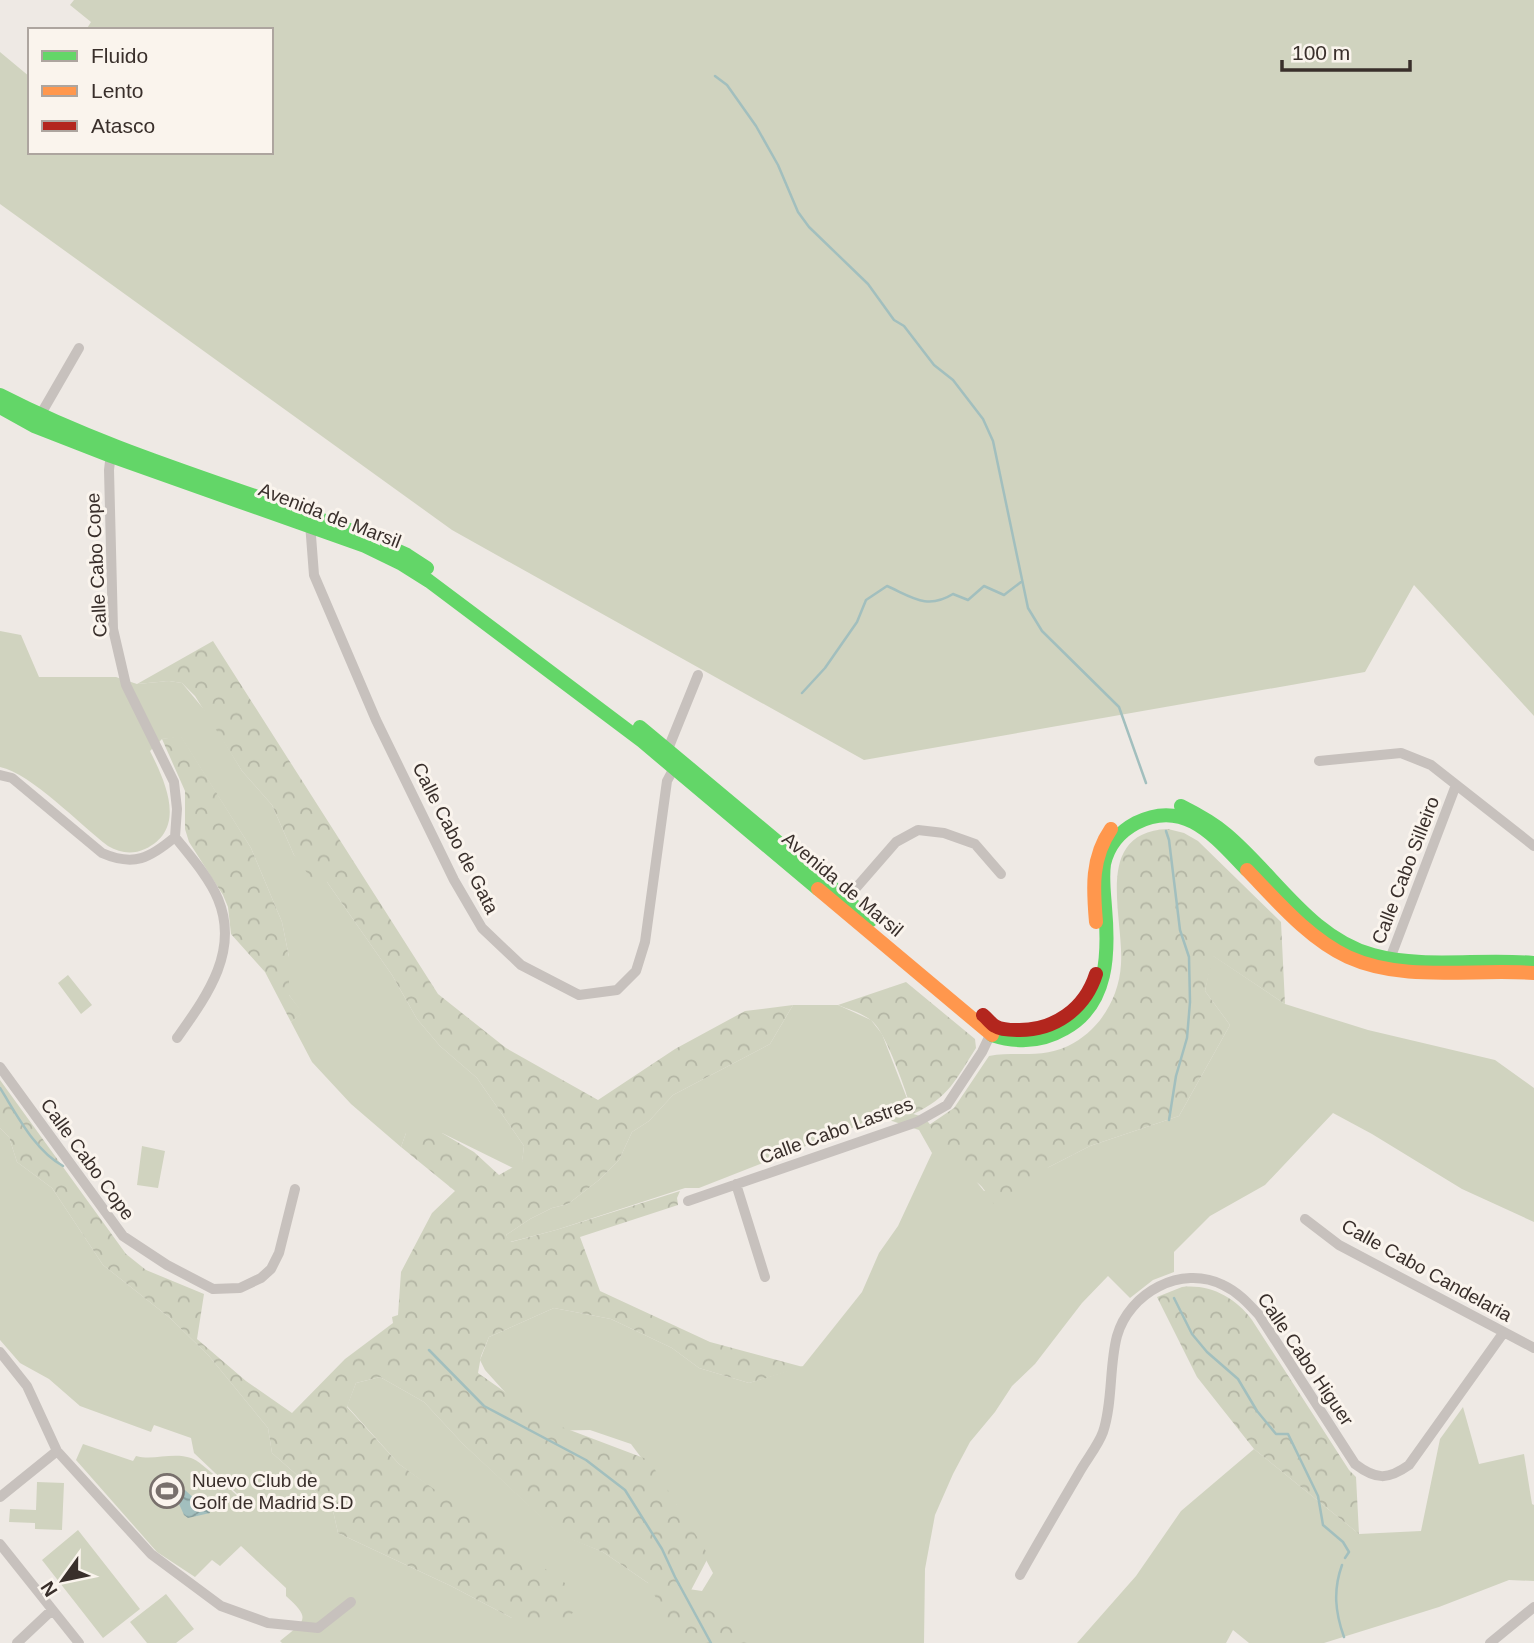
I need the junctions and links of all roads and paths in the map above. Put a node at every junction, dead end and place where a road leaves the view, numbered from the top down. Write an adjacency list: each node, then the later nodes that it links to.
1 (79, 348): 4 (street)
2 (0, 395): 4 (street, Avenida de Marsil)
3 (0, 407): 4 (street, Avenida de Marsil)
4 (36, 421): 5 (street, Avenida de Marsil)
5 (111, 450): 6 (street, Avenida de Marsil); 13 (street, Calle Cabo Cope)
6 (311, 520): 8 (street, Avenida de Marsil); 10 (street, Avenida de Marsil); 10 (street, Calle Cabo de Gata)
7 (698, 675): 8 (street)
8 (668, 749): 16 (street, Avenida de Marsil)
9 (1319, 761): 12 (street)
10 (674, 768): 16 (street, Avenida de Marsil)
11 (0, 775): 13 (street)
12 (1457, 785): 14 (street); 18 (street, Calle Cabo Silleiro)
13 (175, 837): 21 (street)
14 (1534, 846)
15 (1001, 874): 16 (street)
16 (843, 903): 20 (street, Avenida de Marsil)
17 (1534, 963): 18 (street)
18 (1388, 964): 19 (street); 20 (street)
19 (1534, 973)
20 (993, 1030): 23 (street, Calle Cabo Lastres)
21 (177, 1038)
22 (0, 1067): 24 (street, Calle Cabo Cope)
23 (736, 1184): 25 (street, Calle Cabo Lastres); 27 (street)
24 (295, 1189)
25 (688, 1201)
26 (1305, 1219): 28 (street, Calle Cabo Candelaria)
27 (765, 1277)
28 (1504, 1332): 29 (street, Calle Cabo Candelaria); 34 (street, Calle Cabo Higuer)
29 (1534, 1348)
30 (0, 1352): 31 (street)
31 (57, 1451): 32 (street); 35 (street)
32 (0, 1497)
33 (0, 1544): 37 (street)
34 (1020, 1575)
35 (351, 1602)
36 (1534, 1607): 40 (street)
37 (52, 1610): 38 (street); 39 (street)
38 (17, 1643)
39 (79, 1643)
40 (1490, 1643)

